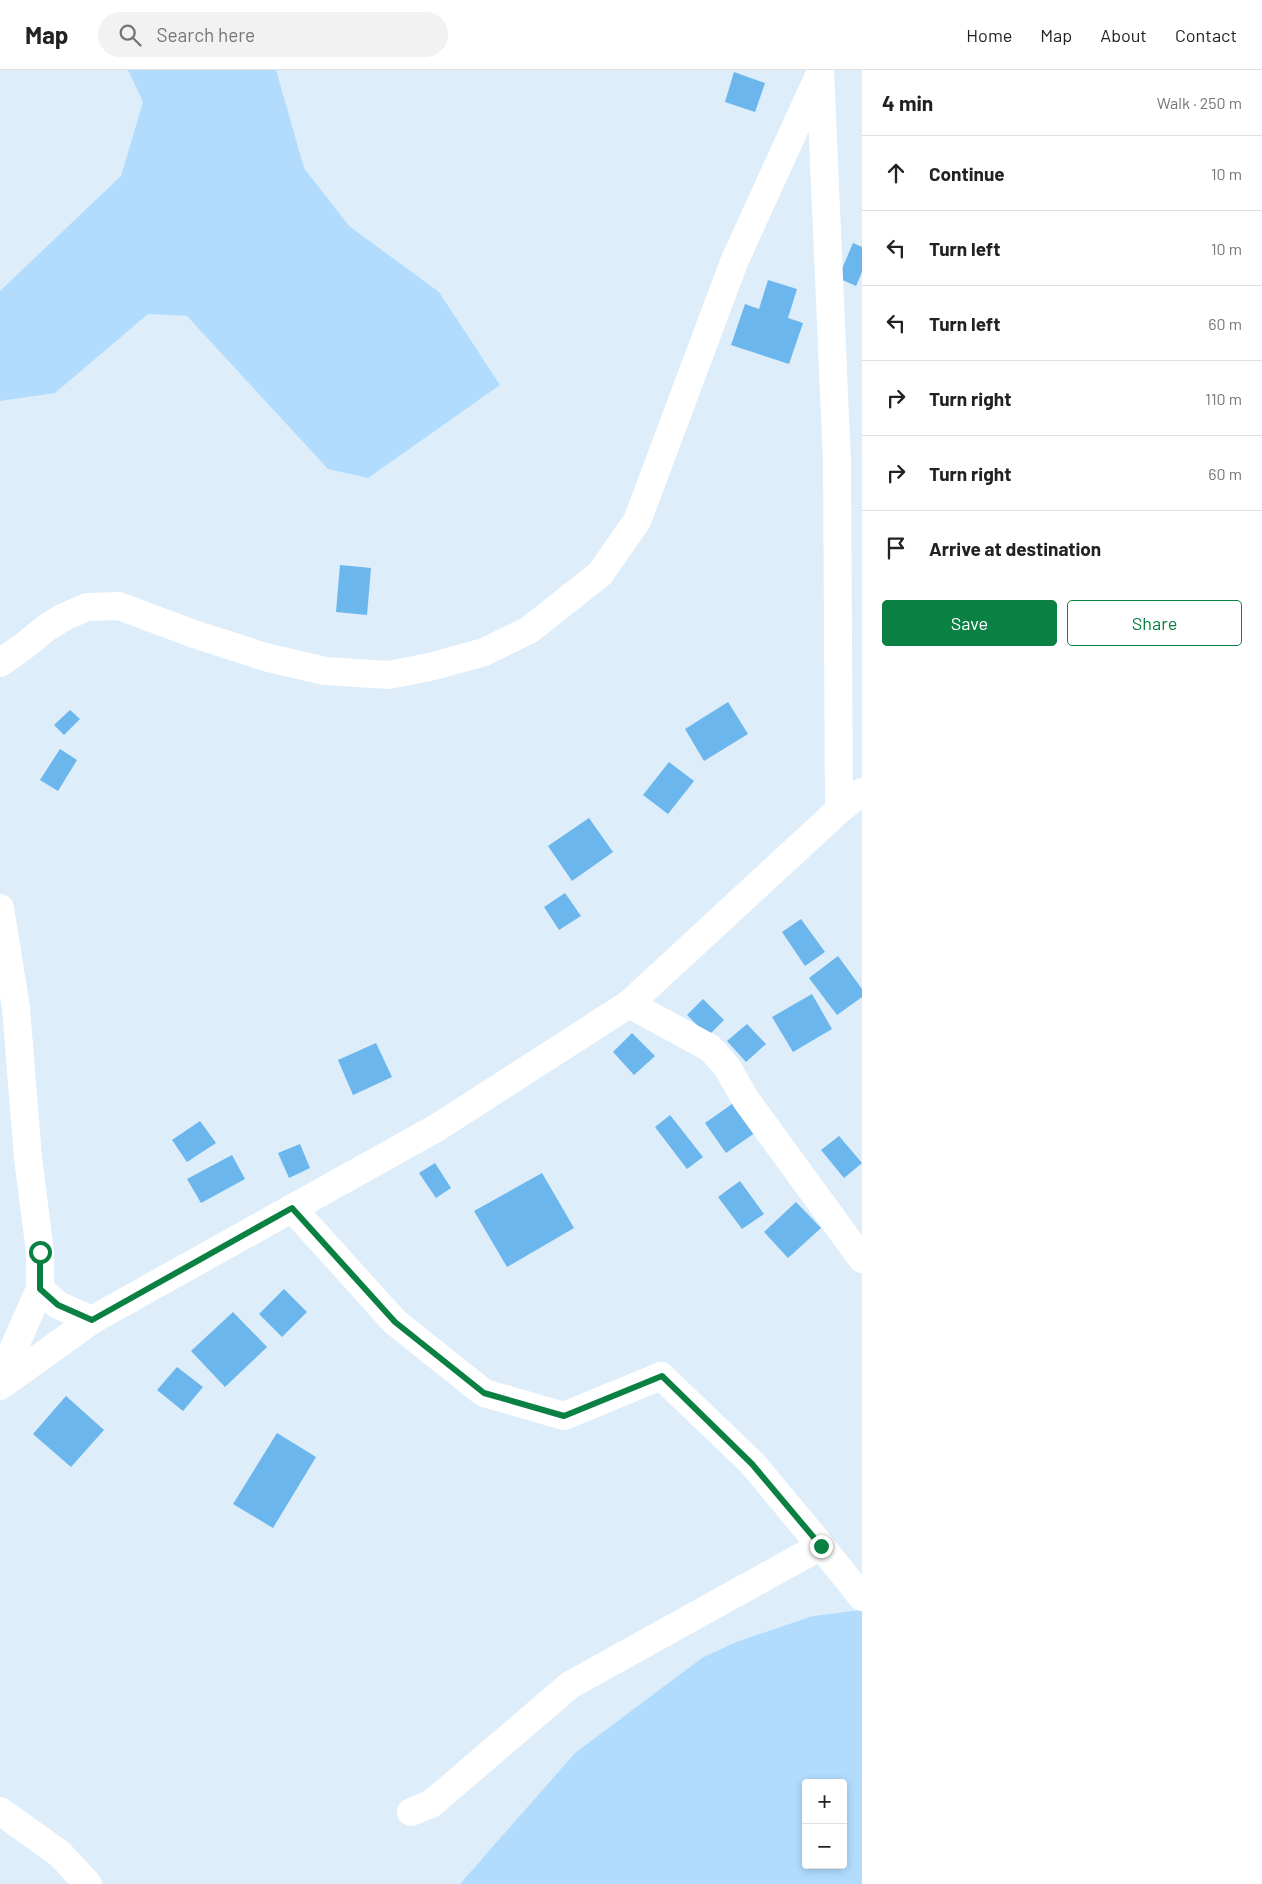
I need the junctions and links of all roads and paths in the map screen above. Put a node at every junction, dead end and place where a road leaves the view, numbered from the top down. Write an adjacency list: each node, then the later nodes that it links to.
1 (820, 72): 2 (street); 4 (street)
2 (0, 663)
3 (862, 792): 4 (street)
4 (839, 810): 6 (street)
5 (0, 908): 9 (street)
6 (629, 1004): 7 (street); 8 (street)
7 (292, 1208): 10 (street); 13 (street)
8 (862, 1259)
9 (40, 1289): 10 (street); 11 (street)
10 (92, 1320): 12 (street)
11 (0, 1379)
12 (0, 1386)
13 (821, 1546): 14 (street); 16 (street)
14 (862, 1597)
15 (0, 1811): 17 (street)
16 (411, 1812)
17 (88, 1884)

